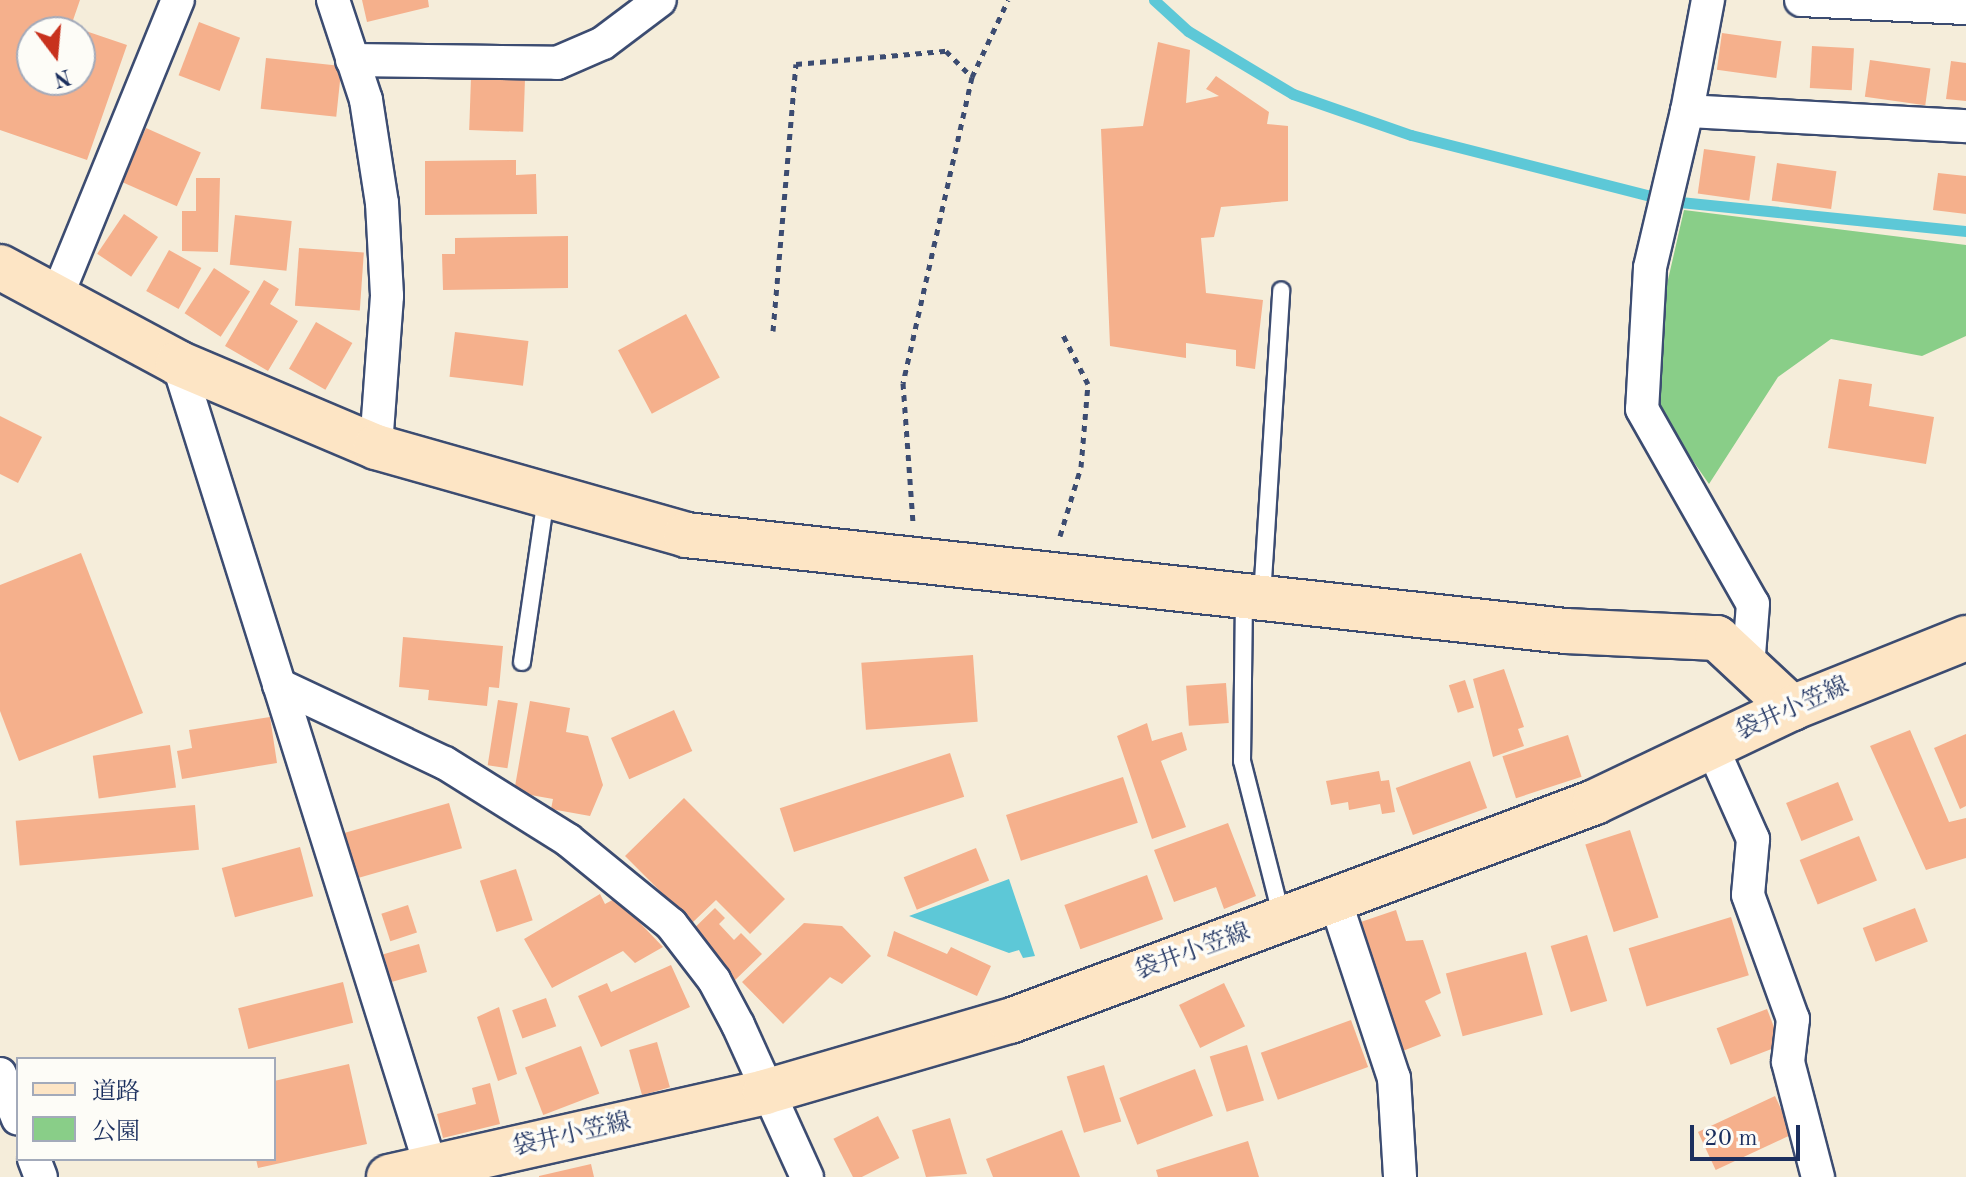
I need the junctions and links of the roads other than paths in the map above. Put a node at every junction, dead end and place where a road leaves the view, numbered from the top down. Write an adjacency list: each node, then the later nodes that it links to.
1 (178, 0): 12 (street)
2 (333, 0): 7 (street)
3 (660, 0): 7 (street)
4 (1708, 0): 8 (street)
5 (1801, 0): 6 (street)
6 (1966, 8)
7 (352, 60): 14 (street)
8 (1687, 111): 9 (street); 19 (street)
9 (1966, 126)
10 (1, 271): 12 (street)
11 (1281, 291): 16 (lane)
12 (55, 301): 13 (street)
13 (178, 363): 14 (street); 20 (street)
14 (376, 447): 15 (street)
15 (546, 498): 16 (street); 18 (lane)
16 (1253, 597): 19 (street); 24 (lane)
17 (1966, 638): 21 (street, 袋井小笠線)
18 (522, 662)
19 (1748, 667): 21 (street)
20 (279, 685): 26 (street); 28 (street)
21 (1792, 708): 22 (street, 袋井小笠線)
22 (1712, 747): 23 (street, 袋井小笠線); 32 (street)
23 (1335, 900): 24 (street, 袋井小笠線); 31 (street)
24 (1282, 919): 26 (street, 袋井小笠線)
25 (0, 1074): 27 (street)
26 (765, 1092): 28 (street, 袋井小笠線); 30 (street)
27 (16, 1114)
28 (433, 1172): 29 (street, 袋井小笠線)
29 (389, 1177)
30 (807, 1177)
31 (1400, 1177)
32 (1818, 1177)

